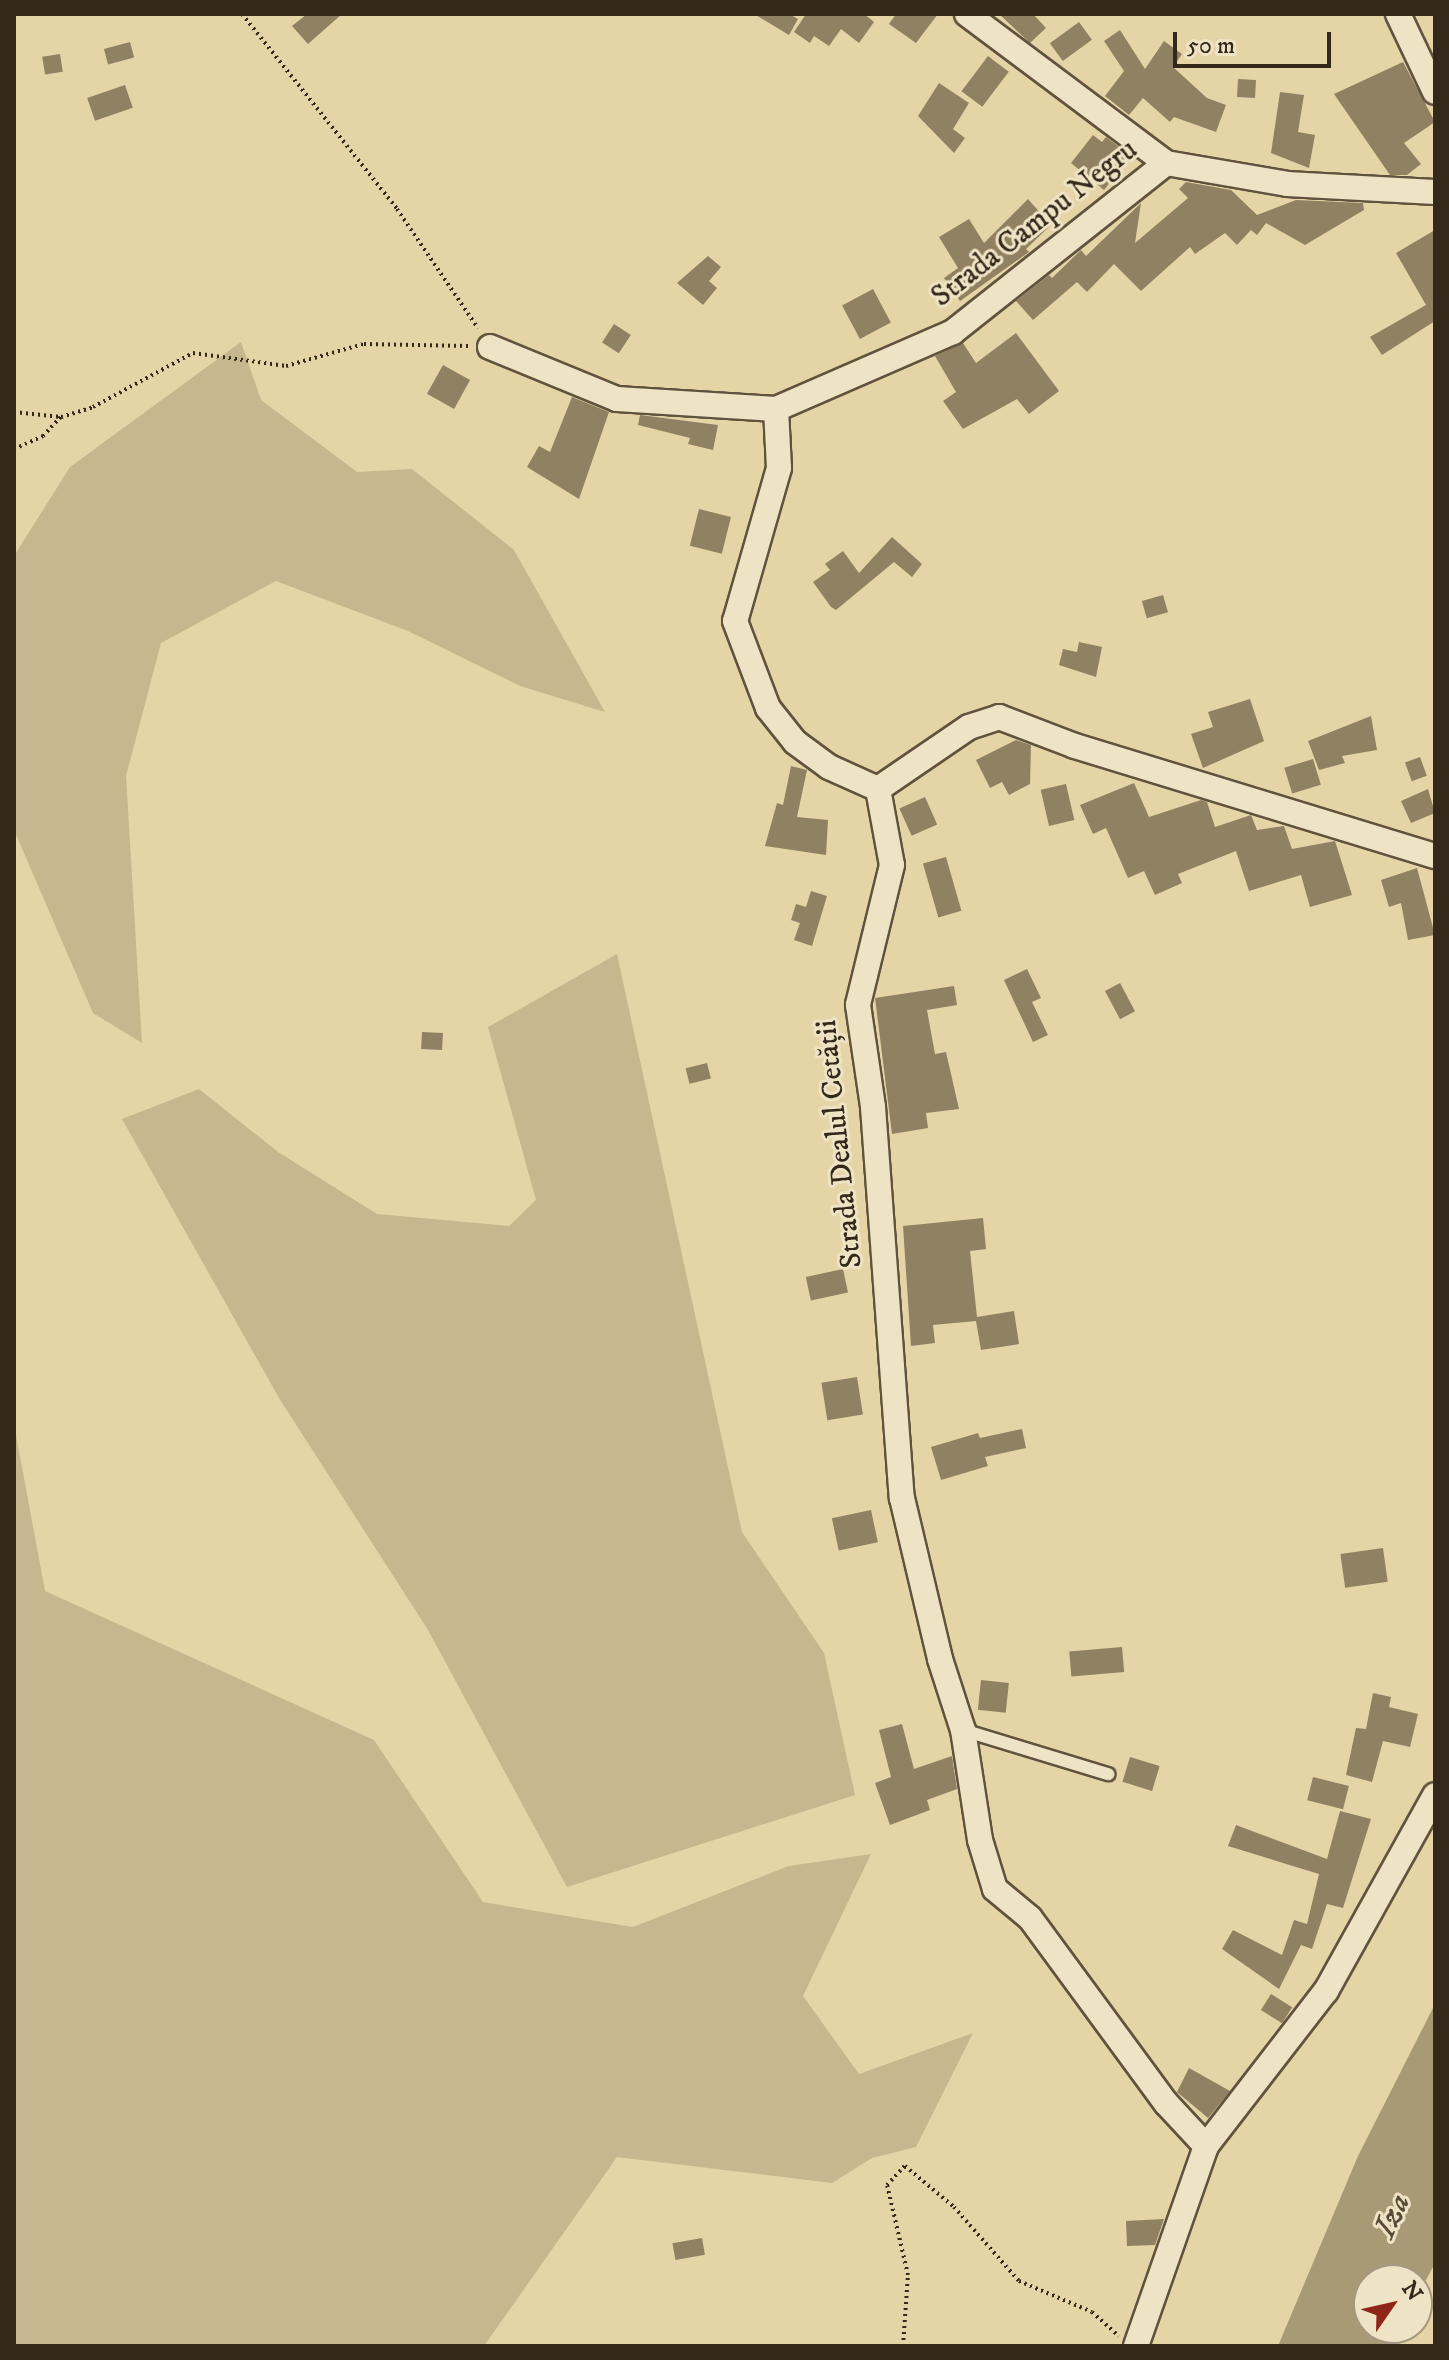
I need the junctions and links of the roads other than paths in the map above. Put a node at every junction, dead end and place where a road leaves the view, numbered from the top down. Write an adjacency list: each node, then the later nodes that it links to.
1 (967, 14): 4 (street, Strada Campu Negru)
2 (1398, 14): 3 (street)
3 (1435, 92)
4 (1166, 163): 5 (street, Strada Campu Negru); 7 (street, Strada Campu Negru)
5 (1435, 192)
6 (490, 347): 7 (street, Strada Campu Negru)
7 (776, 409): 8 (street)
8 (878, 789): 9 (street); 10 (street, Strada Dealul Cetății)
9 (1435, 856)
10 (963, 1730): 11 (lane); 13 (street, Strada Dealul Cetății)
11 (1108, 1774)
12 (1435, 1795): 13 (street)
13 (1206, 2146): 14 (street)
14 (1136, 2346)

